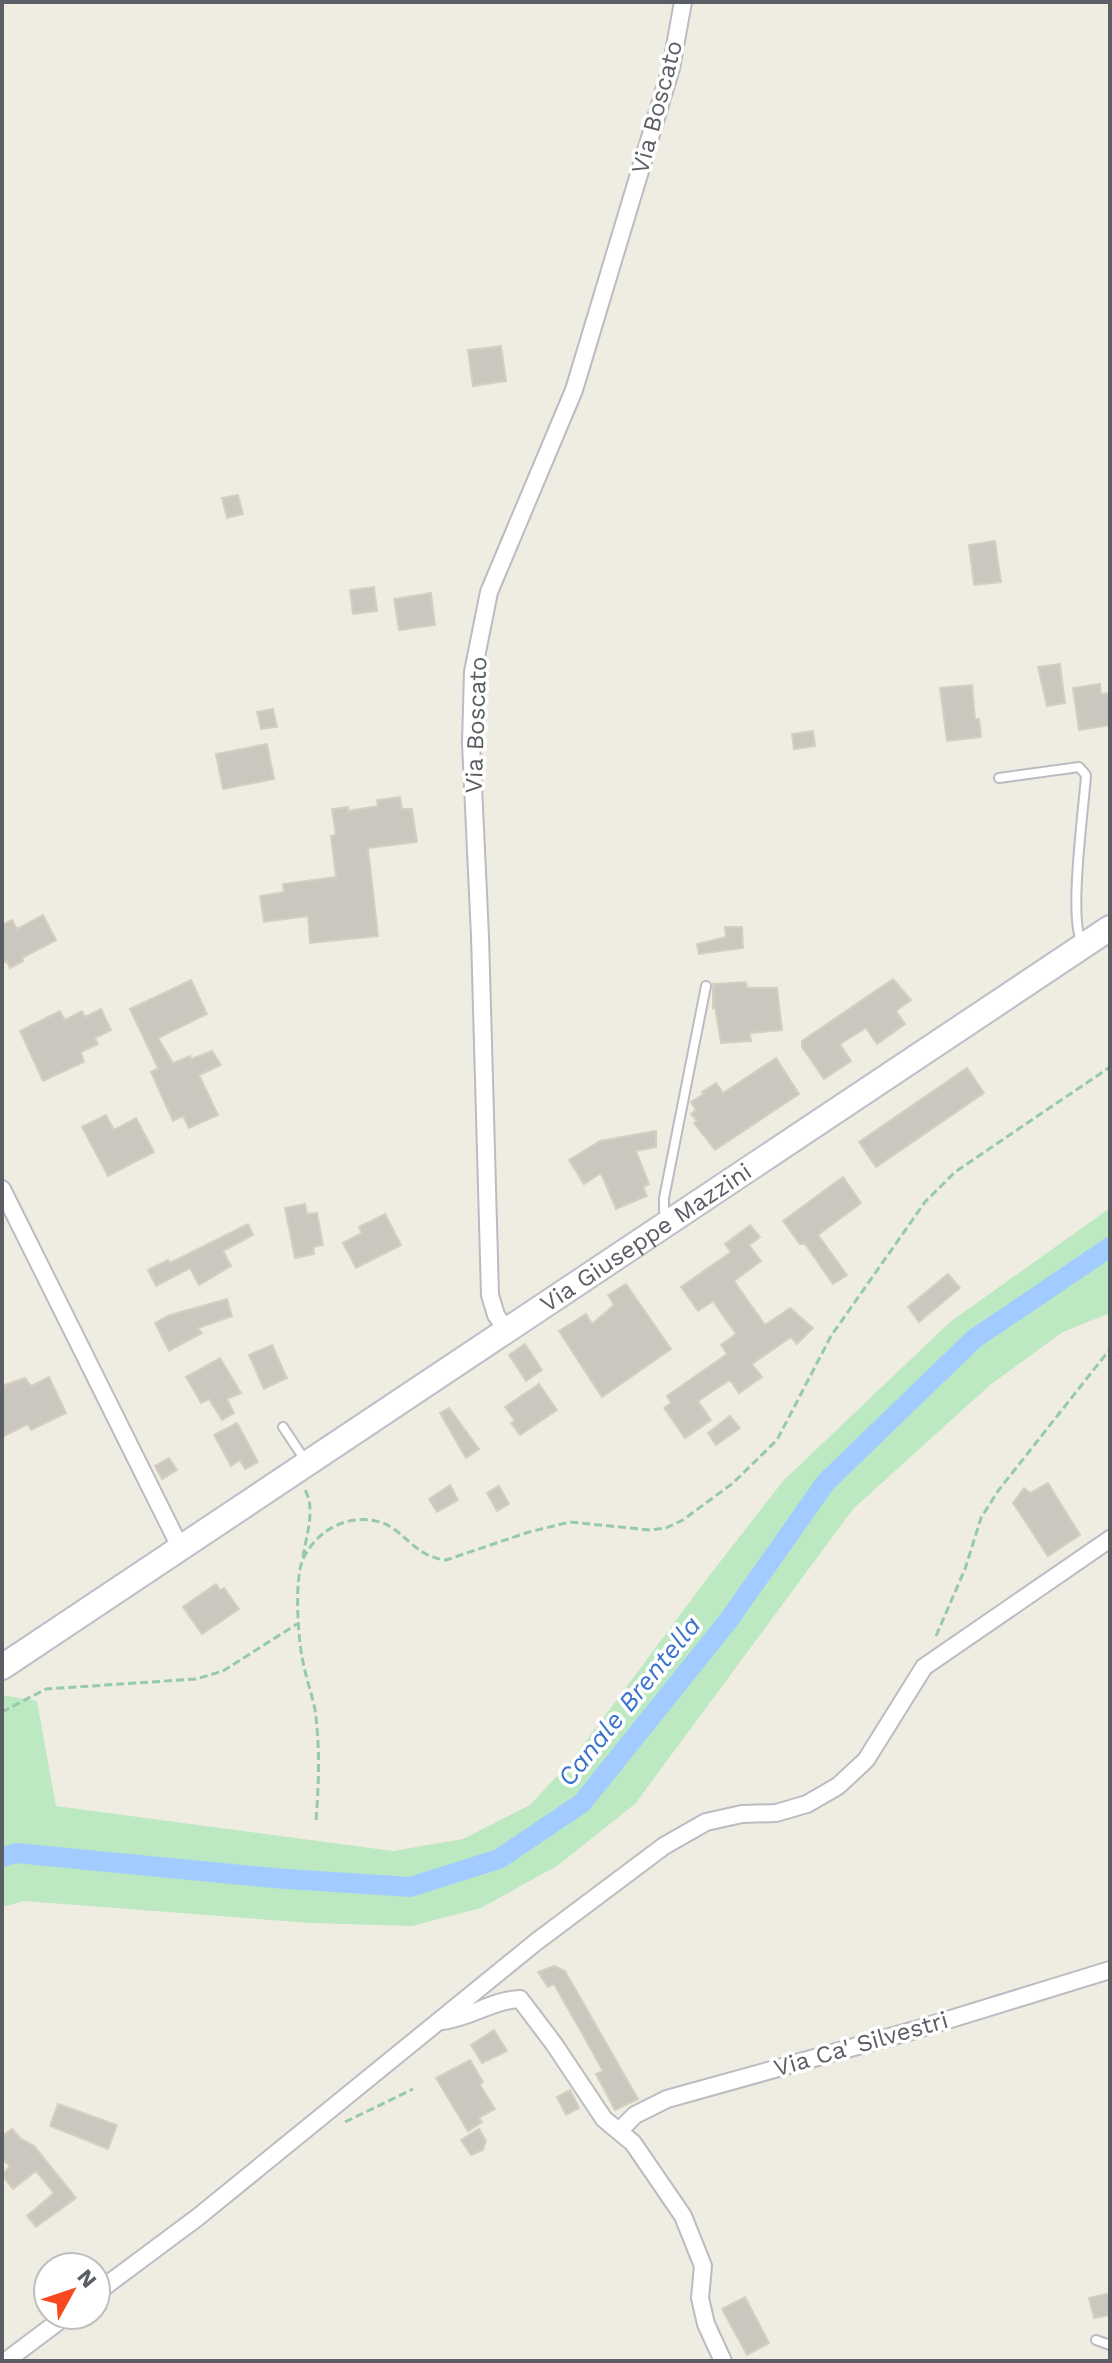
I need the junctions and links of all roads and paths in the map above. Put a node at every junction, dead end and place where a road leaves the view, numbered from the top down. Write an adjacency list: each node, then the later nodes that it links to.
1 (683, 2): 9 (street, Via Boscato)
2 (999, 778): 4 (lane)
3 (1110, 928): 4 (main road, Via Giuseppe Mazzini)
4 (1084, 946): 8 (main road, Via Giuseppe Mazzini)
5 (706, 986): 8 (lane)
6 (1110, 1067): 15 (path)
7 (2, 1189): 14 (street)
8 (671, 1223): 9 (main road, Via Giuseppe Mazzini)
9 (508, 1332): 12 (main road, Via Giuseppe Mazzini)
10 (1110, 1349): 17 (path)
11 (283, 1427): 12 (lane)
12 (300, 1468): 14 (main road, Via Giuseppe Mazzini); 15 (path)
13 (1110, 1539): 17 (street)
14 (182, 1546): 18 (main road, Via Giuseppe Mazzini)
15 (302, 1560): 16 (path)
16 (297, 1624): 19 (path); 20 (path)
17 (931, 1662): 22 (street)
18 (2, 1667)
19 (2, 1712)
20 (316, 1820)
21 (1110, 1970): 25 (street, Via Ca' Silvestri)
22 (437, 2022): 25 (street); 26 (street)
23 (413, 2089): 24 (path)
24 (342, 2123)
25 (620, 2130): 31 (street)
26 (112, 2281)
27 (46, 2331): 30 (street)
28 (1096, 2340): 29 (lane)
29 (1110, 2345)
30 (6, 2361)
31 (723, 2361)

